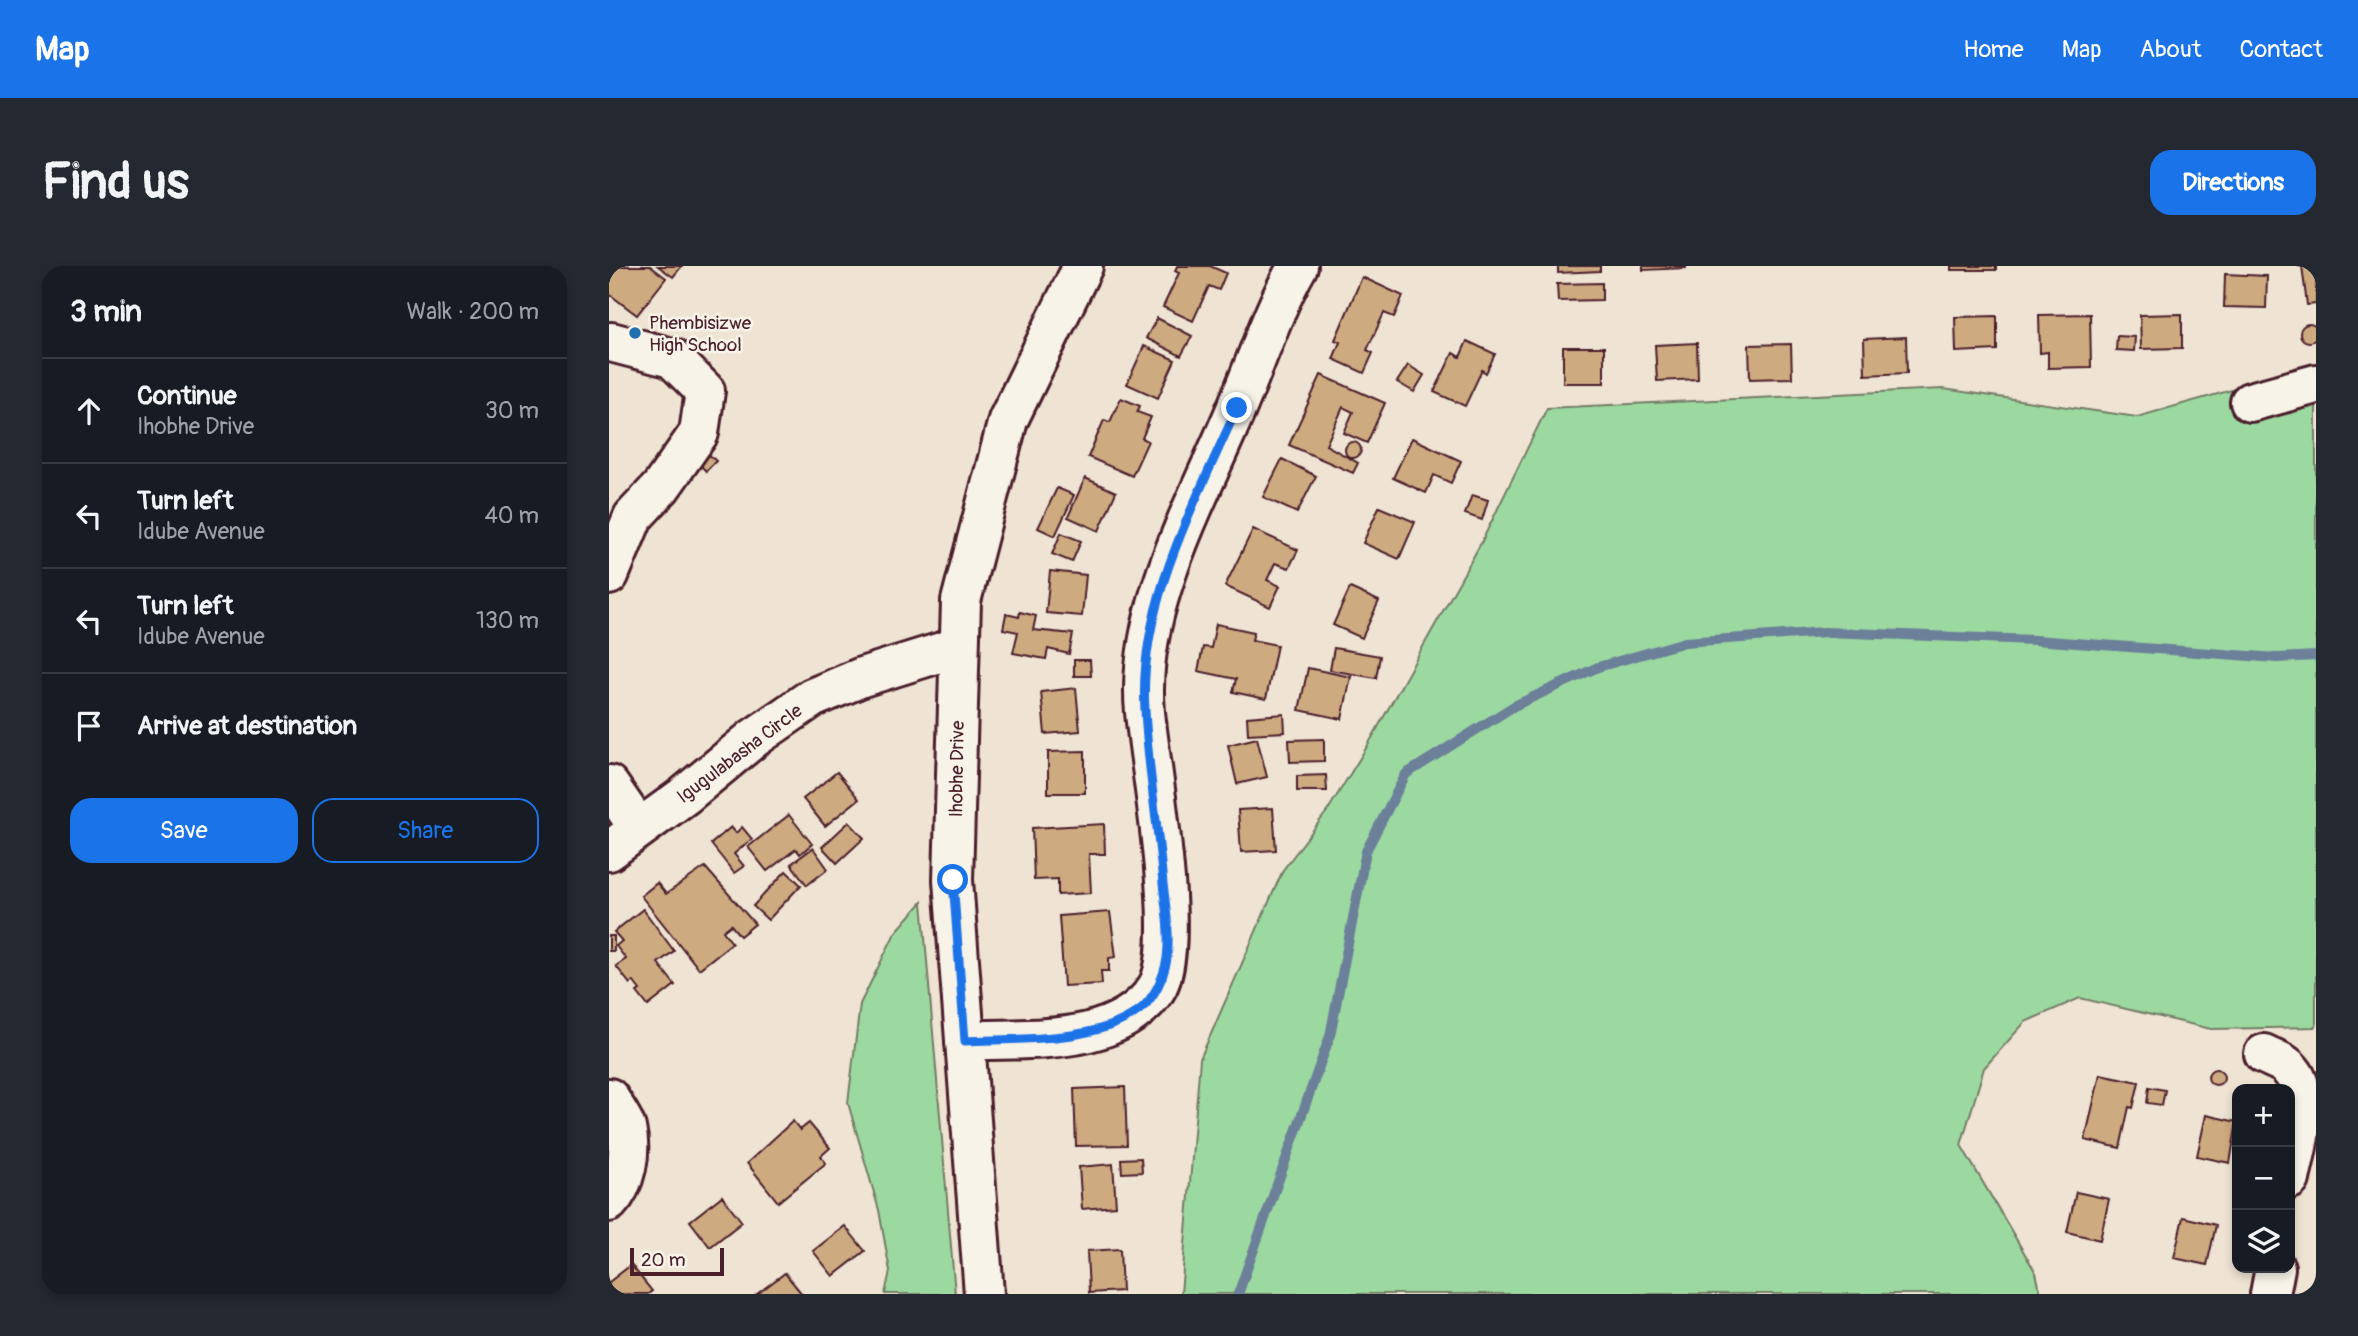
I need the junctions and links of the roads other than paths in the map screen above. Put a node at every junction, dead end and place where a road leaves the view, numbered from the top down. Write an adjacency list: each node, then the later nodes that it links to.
1 (1083, 266): 7 (street, Ihobhe Drive)
2 (1298, 266): 10 (street)
3 (611, 342): 6 (street)
4 (2316, 384): 5 (street)
5 (2250, 402)
6 (609, 575)
7 (958, 648): 9 (street, Igugulabasha Circle); 10 (street, Ihobhe Drive)
8 (609, 785): 9 (street)
9 (623, 839)
10 (965, 1041): 16 (street, Ihobhe Drive)
11 (2264, 1054): 13 (street)
12 (609, 1098): 14 (street)
13 (2295, 1151)
14 (609, 1202)
15 (2274, 1273): 17 (street)
16 (984, 1294)
17 (2270, 1294)

